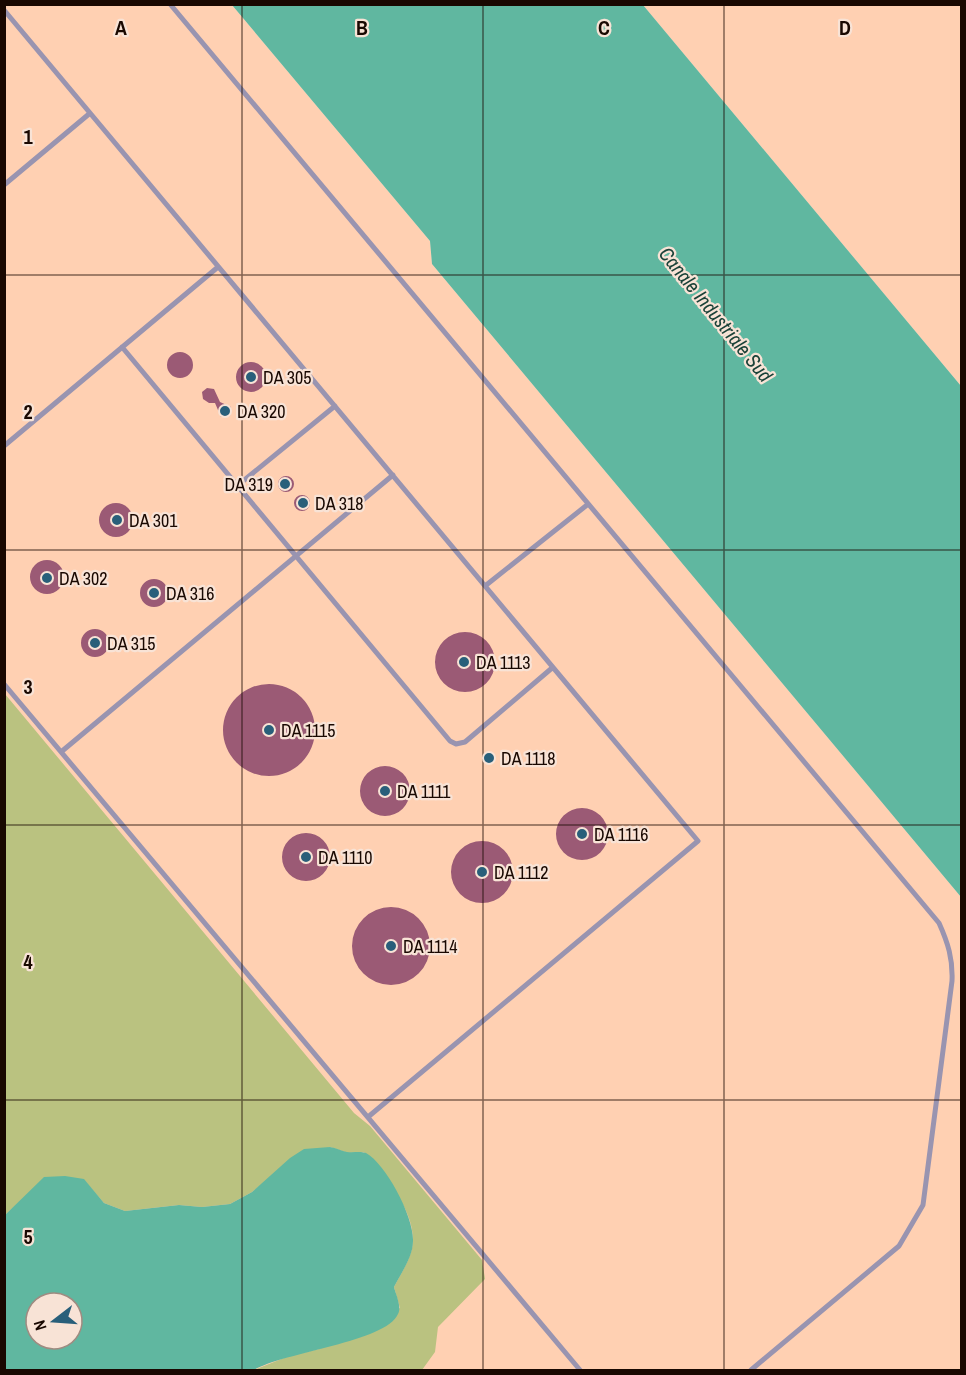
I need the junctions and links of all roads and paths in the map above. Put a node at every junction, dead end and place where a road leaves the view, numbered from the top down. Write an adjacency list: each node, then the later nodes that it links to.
1 (170, 4): 13 (lane)
2 (4, 10): 3 (lane)
3 (10, 17): 4 (lane); 5 (lane)
4 (4, 21)
5 (89, 114): 6 (lane); 7 (lane)
6 (4, 185)
7 (218, 267): 8 (lane); 9 (lane)
8 (122, 347): 10 (lane); 12 (lane)
9 (335, 406): 11 (lane); 12 (lane)
10 (4, 446)
11 (393, 475): 14 (lane); 15 (lane)
12 (237, 486): 14 (lane)
13 (587, 505): 15 (lane); 21 (lane)
14 (295, 555): 16 (lane); 18 (lane)
15 (485, 586): 16 (lane)
16 (552, 668): 19 (lane)
17 (4, 684): 18 (lane)
18 (61, 752): 19 (lane)
19 (368, 1117): 20 (lane)
20 (580, 1371)
21 (751, 1371)

